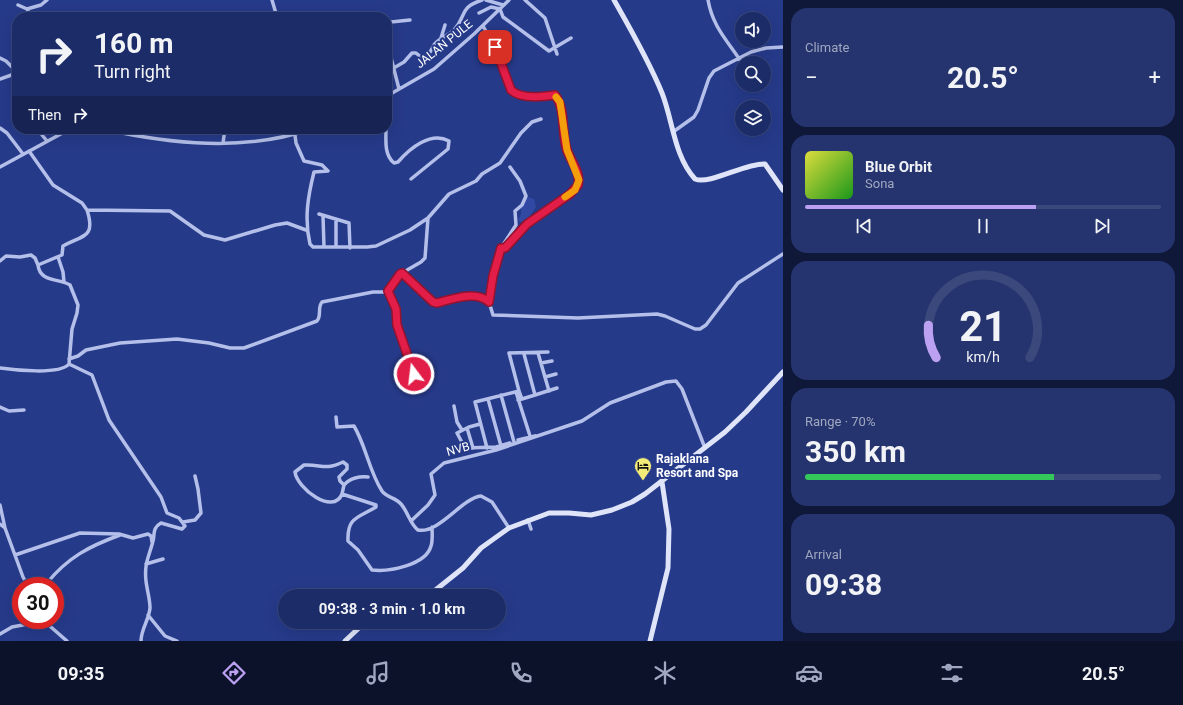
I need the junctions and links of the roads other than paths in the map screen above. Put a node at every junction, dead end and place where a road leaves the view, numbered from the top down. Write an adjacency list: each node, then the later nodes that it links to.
1 (47, 0): 11 (street)
2 (272, 0): 14 (street)
3 (482, 0): 20 (street)
4 (486, 0): 10 (street)
5 (509, 0): 10 (street, JALAN PULE)
6 (525, 0): 23 (street)
7 (614, 0): 38 (main road)
8 (708, 0): 25 (street)
9 (18, 5): 11 (street)
10 (503, 5): 12 (street, JALAN PULE)
11 (27, 9): 13 (street)
12 (500, 9): 15 (street); 19 (street, JALAN PULE); 23 (street)
13 (29, 12)
14 (276, 12)
15 (479, 13)
16 (410, 20): 17 (street)
17 (392, 22)
18 (445, 25): 20 (street)
19 (483, 26): 34 (street, JALAN PULE); 61 (street)
20 (441, 38): 31 (street)
21 (571, 38): 23 (street)
22 (783, 47): 26 (street)
23 (554, 48): 24 (street)
24 (557, 54)
25 (738, 56)
26 (744, 56)
27 (0, 58): 30 (street)
28 (392, 61): 31 (street)
29 (735, 62): 38 (street)
30 (12, 68)
31 (394, 68): 34 (street)
32 (12, 74): 33 (street)
33 (0, 79)
34 (398, 89): 35 (street, JALAN PULE)
35 (392, 93)
36 (540, 119): 55 (street)
37 (0, 128): 49 (street)
38 (673, 132): 53 (main road)
39 (42, 134): 46 (street)
40 (60, 134): 46 (street)
41 (129, 134): 47 (street)
42 (224, 134): 47 (street)
43 (298, 134): 45 (street)
44 (386, 134): 52 (street)
45 (295, 135): 47 (street); 57 (street)
46 (47, 141): 48 (street)
47 (223, 143)
48 (29, 151): 49 (street); 54 (street)
49 (23, 154): 50 (street)
50 (0, 167)
51 (510, 167): 61 (street)
52 (411, 179)
53 (783, 190)
54 (87, 210): 57 (street); 63 (street)
55 (428, 218): 60 (street); 66 (street)
56 (336, 219): 58 (street); 59 (street); 60 (street)
57 (306, 230): 58 (street)
58 (324, 247): 59 (street)
59 (336, 247): 60 (street)
60 (350, 248)
61 (501, 248): 69 (street)
62 (783, 254): 69 (street)
63 (58, 257): 65 (street); 67 (street)
64 (0, 261): 65 (street)
65 (38, 265): 67 (street)
66 (402, 273): 68 (street); 69 (street)
67 (64, 282): 73 (street)
68 (388, 291): 73 (street); 80 (street)
69 (489, 302)
70 (548, 352): 71 (street)
71 (538, 353): 72 (street); 75 (street)
72 (524, 354): 83 (street); 85 (street)
73 (69, 361): 76 (street); 109 (street)
74 (552, 361): 75 (street)
75 (541, 363): 79 (street)
76 (0, 368)
77 (783, 372): 100 (main road)
78 (556, 374): 79 (street)
79 (545, 377): 82 (street)
80 (418, 386)
81 (557, 388): 82 (street)
82 (549, 390): 85 (street)
83 (518, 392): 84 (street); 87 (street)
84 (501, 395): 86 (street); 96 (street)
85 (535, 395): 87 (street)
86 (488, 399): 92 (street); 97 (street)
87 (520, 400): 95 (street)
88 (454, 406): 93 (street)
89 (0, 407): 90 (street)
90 (24, 410)
91 (336, 417): 108 (street)
92 (480, 424): 93 (street); 99 (street)
93 (464, 429): 98 (street); 98 (street)
94 (539, 435): 95 (street); 100 (street); 108 (street, NVB)
95 (530, 436): 96 (street)
96 (514, 442): 97 (street)
97 (501, 446): 99 (street)
98 (472, 448): 99 (street)
99 (487, 448)
100 (705, 448): 103 (main road)
101 (195, 476): 109 (street)
102 (368, 477): 104 (street)
103 (662, 482): 107 (main road); 132 (main road)
104 (344, 485): 105 (street); 105 (street)
105 (342, 494): 111 (street)
106 (0, 504): 112 (street)
107 (528, 520): 113 (main road); 114 (street)
108 (411, 521): 111 (street)
109 (183, 522): 116 (street)
110 (0, 524): 112 (street)
111 (432, 527): 113 (street)
112 (5, 528): 117 (street)
113 (510, 528): 122 (main road)
114 (530, 529)
115 (121, 535): 116 (street); 117 (street); 121 (street)
116 (153, 543): 119 (street)
117 (15, 556): 120 (street)
118 (164, 559): 119 (street)
119 (146, 564): 123 (street)
120 (22, 577)
121 (50, 577)
122 (437, 589)
123 (148, 615): 129 (street); 130 (street)
124 (12, 627): 127 (street)
125 (54, 629): 128 (street)
126 (358, 629): 131 (main road)
127 (0, 634)
128 (67, 641)
129 (141, 641)
130 (176, 641)
131 (345, 641)
132 (650, 641)

